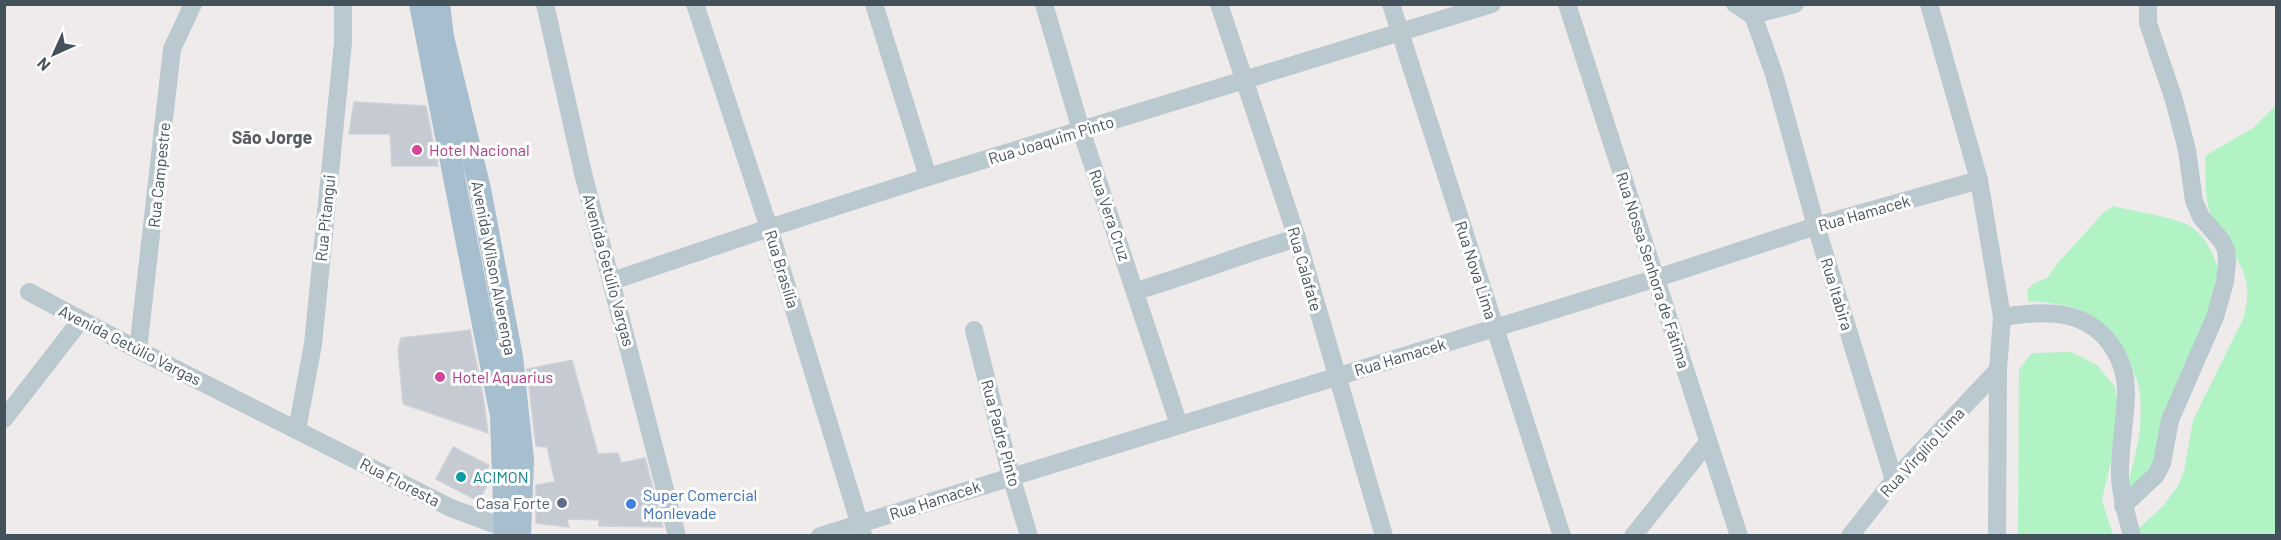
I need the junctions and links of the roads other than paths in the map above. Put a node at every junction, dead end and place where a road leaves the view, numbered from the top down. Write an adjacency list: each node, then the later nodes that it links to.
1 (193, 4): 34 (street, Rua Campestre)
2 (343, 4): 39 (street, Rua Pitangui)
3 (420, 4): 45 (main road, Avenida Wilson Alverenga)
4 (439, 4): 45 (main road, Avenida Wilson Alverenga)
5 (544, 4): 27 (street, Avenida Getúlio Vargas)
6 (695, 4): 24 (street, Rua Brasília)
7 (874, 4): 21 (street)
8 (1044, 4): 20 (street, Rua Vera Cruz)
9 (1219, 4): 19 (street, Rua Calafate)
10 (1391, 4): 18 (street, Rua Nova Lima)
11 (1492, 4): 18 (street, Rua Joaquim Pinto)
12 (1567, 4): 26 (street, Rua Nossa Senhora de Fátima)
13 (1735, 4): 17 (street)
14 (1796, 4): 17 (street)
15 (1929, 4): 22 (street)
16 (2148, 4): 43 (street)
17 (1750, 10): 23 (street, Rua Itabira)
18 (1399, 32): 19 (street, Rua Joaquim Pinto); 32 (street, Rua Nova Lima)
19 (1244, 81): 20 (street, Rua Joaquim Pinto); 25 (street, Rua Calafate)
20 (1081, 130): 21 (street, Rua Joaquim Pinto); 28 (street, Rua Vera Cruz)
21 (928, 177): 24 (street, Rua Joaquim Pinto)
22 (1979, 180): 23 (street, Rua Hamacek); 30 (street)
23 (1816, 226): 26 (street, Rua Hamacek); 42 (street, Rua Itabira)
24 (769, 228): 27 (street, Rua Joaquim Pinto); 44 (street, Rua Brasília)
25 (1297, 238): 28 (street); 36 (street, Rua Calafate)
26 (1657, 278): 32 (street, Rua Hamacek); 40 (street, Rua Nossa Senhora de Fátima)
27 (612, 282): 46 (street, Avenida Getúlio Vargas)
28 (1136, 291): 38 (street, Rua Vera Cruz)
29 (28, 292): 31 (street, Avenida Getúlio Vargas)
30 (2002, 317): 35 (street); 43 (street)
31 (81, 320): 34 (street, Avenida Getúlio Vargas); 37 (street)
32 (1495, 328): 36 (street, Rua Hamacek); 50 (street, Rua Nova Lima)
33 (974, 330): 41 (street, Rua Padre Pinto)
34 (138, 350): 39 (street, Avenida Getúlio Vargas)
35 (1998, 370): 42 (street, Rua Virgílio Lima); 54 (street)
36 (1336, 377): 38 (street, Rua Hamacek); 49 (street, Rua Calafate)
37 (4, 419)
38 (1179, 425): 41 (street, Rua Hamacek)
39 (297, 430): 45 (street, Rua Floresta)
40 (1708, 442): 51 (street); 52 (street, Rua Nossa Senhora de Fátima)
41 (1011, 476): 44 (street, Rua Hamacek); 48 (street, Rua Padre Pinto)
42 (1894, 480): 53 (street, Rua Virgílio Lima)
43 (2123, 506): 55 (street)
44 (862, 530): 47 (street, Rua Hamacek)
45 (515, 534)
46 (677, 536)
47 (820, 536)
48 (1029, 536)
49 (1384, 536)
50 (1562, 536)
51 (1633, 536)
52 (1739, 536)
53 (1850, 536)
54 (1997, 536)
55 (2132, 536)

